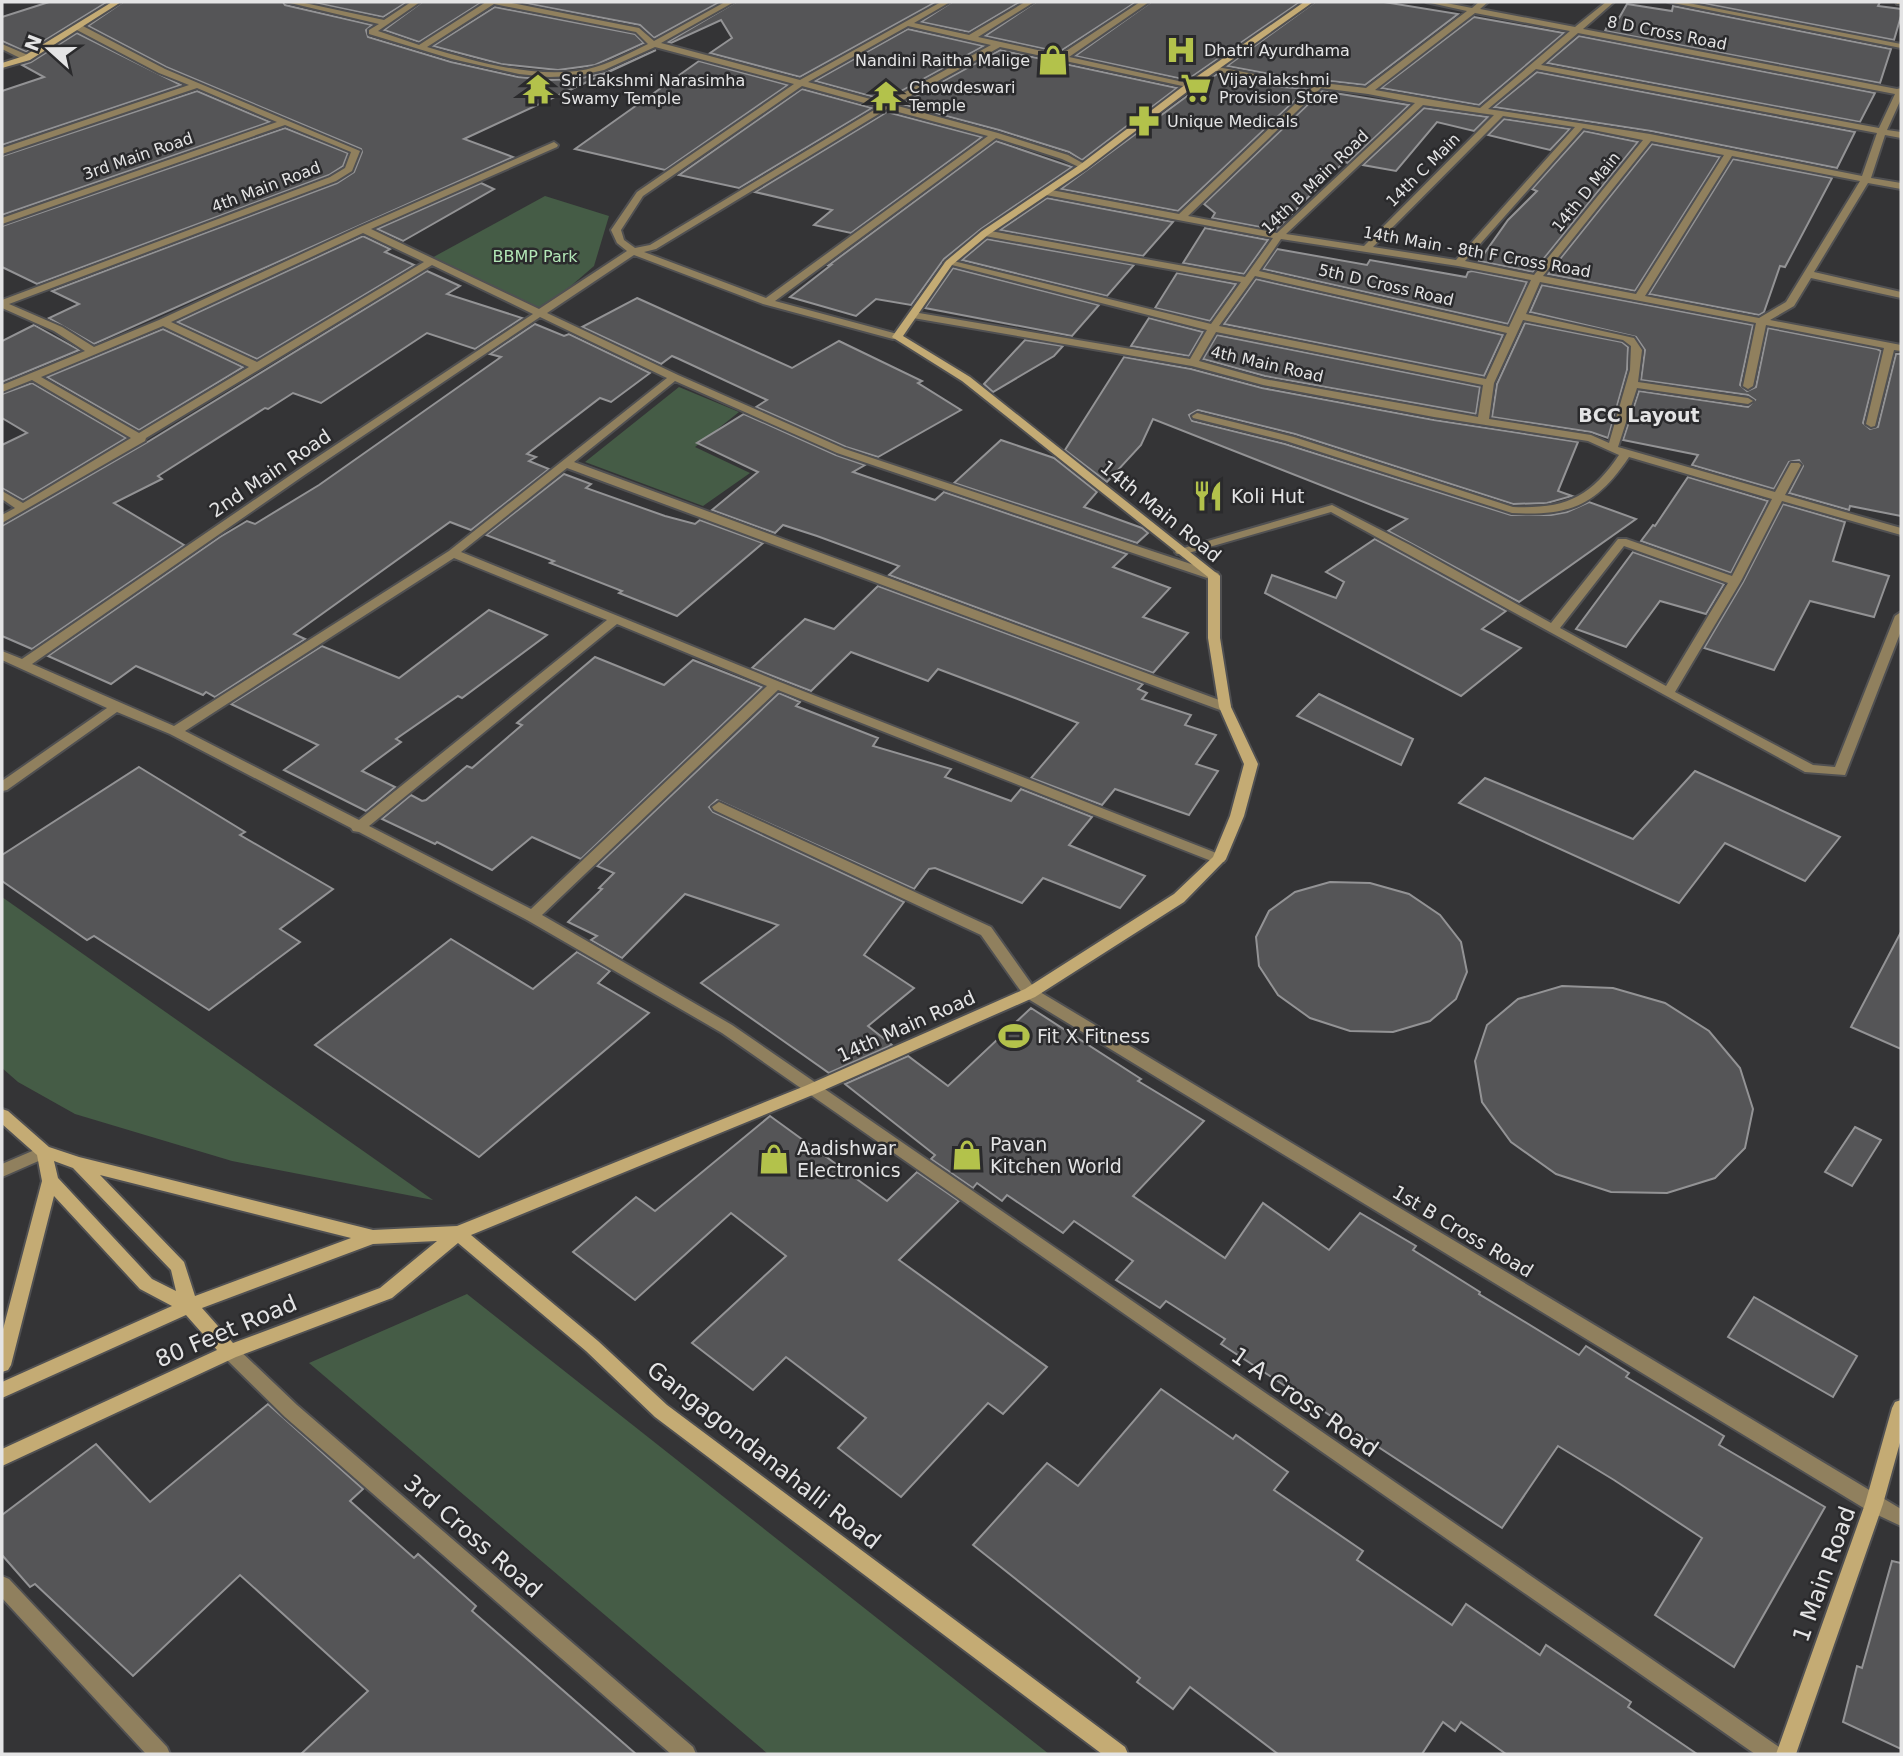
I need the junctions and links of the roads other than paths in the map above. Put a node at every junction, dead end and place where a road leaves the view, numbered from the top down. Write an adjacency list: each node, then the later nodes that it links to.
1 (115, 2): 17 (street)
2 (290, 2): 15 (street)
3 (416, 2): 15 (street)
4 (498, 2): 20 (street); 24 (street)
5 (730, 2): 20 (street)
6 (946, 2): 16 (street)
7 (1030, 2): 19 (street)
8 (1145, 2): 25 (street)
9 (1309, 2): 29 (street)
10 (1430, 2): 14 (street, 8 D Cross Road)
11 (1484, 2): 14 (street)
12 (1610, 2): 18 (street)
13 (1672, 2): 23 (street)
14 (1471, 11): 18 (street, 8 D Cross Road); 34 (street)
15 (383, 22): 24 (street)
16 (908, 24): 19 (street); 30 (street)
17 (78, 27): 26 (street); 31 (street, 4th Main Road)
18 (1574, 30): 28 (street); 35 (street, 8 D Cross Road)
19 (970, 38): 21 (street)
20 (651, 43): 24 (street); 30 (street)
21 (999, 44): 25 (street); 37 (street, 2nd Main Road)
22 (2, 46): 26 (street)
23 (1901, 46)
24 (420, 48)
25 (1063, 57): 32 (street)
26 (27, 58): 27 (street)
27 (2, 66)
28 (1535, 66): 38 (street); 42 (street)
29 (1215, 68): 32 (street); 33 (street)
30 (799, 83): 37 (street); 59 (street)
31 (198, 85): 40 (street, 4th Main Road); 47 (street)
32 (1189, 86): 49 (street)
33 (1318, 87): 34 (street); 53 (street)
34 (1368, 91): 36 (street)
35 (1901, 91): 42 (street)
36 (1421, 102): 38 (street); 57 (street, 14th B Main Road)
37 (886, 106): 43 (street); 59 (street, 2nd Main Road)
38 (1481, 111): 39 (street)
39 (1501, 113): 41 (street); 58 (street, 14th C Main)
40 (285, 122): 54 (street, 3rd Main Road); 69 (street, 4th Main Road)
41 (1581, 125): 45 (street); 62 (street)
42 (1882, 131): 44 (street); 50 (street)
43 (995, 135): 49 (street); 68 (street)
44 (1901, 135)
45 (1650, 137): 48 (street); 65 (street, 14th D Main)
46 (555, 145): 55 (street)
47 (2, 151)
48 (1730, 152): 50 (street); 67 (street)
49 (1084, 166): 52 (street)
50 (1866, 179): 51 (street); 63 (street)
51 (1901, 186)
52 (1046, 192): 53 (street, 14th Main - 8th F Cross Road); 56 (street)
53 (1181, 218): 57 (street, 14th Main - 8th F Cross Road)
54 (2, 221)
55 (363, 229): 60 (street); 74 (street)
56 (985, 233): 61 (street); 64 (street, 5th D Cross Road)
57 (1279, 236): 58 (street, 14th Main - 8th F Cross Road); 64 (street, 14th B Main Road)
58 (1366, 248): 62 (street, 14th Main - 8th F Cross Road)
59 (633, 251): 68 (street); 70 (street, 2nd Main Road)
60 (432, 261): 70 (street); 81 (street)
61 (949, 263): 71 (street); 75 (street)
62 (1458, 263): 65 (street, 14th Main - 8th F Cross Road)
63 (1808, 274): 66 (street); 73 (street)
64 (1249, 276): 75 (street, 14th B Main Road); 76 (street, 5th D Cross Road)
65 (1537, 278): 67 (street, 14th Main - 8th F Cross Road); 72 (street, 14th D Main)
66 (1901, 295)
67 (1639, 297): 73 (street, 14th Main - 8th F Cross Road)
68 (767, 302): 77 (street)
69 (2, 304): 79 (street)
70 (540, 313): 83 (street); 110 (street, 2nd Main Road)
71 (913, 315): 77 (street); 80 (street, 4th Main Road)
72 (1520, 316): 76 (street, 14th D Main); 85 (street)
73 (1762, 320): 78 (street, 14th Main - 8th F Cross Road); 86 (street)
74 (163, 322): 79 (street); 81 (street)
75 (1213, 328): 80 (street, 14th B Main Road); 84 (street)
76 (1513, 331): 84 (street, 14th D Main)
77 (897, 337): 102 (street, 14th Main Road)
78 (1896, 347): 91 (street)
79 (93, 351): 82 (street)
80 (1193, 363): 90 (street, 4th Main Road)
81 (256, 366): 92 (street)
82 (33, 376): 87 (street); 92 (street)
83 (674, 377): 95 (street); 104 (street)
84 (1489, 383): 90 (street, 14th D Main)
85 (1631, 384): 88 (street); 93 (street)
86 (1748, 386)
87 (2, 389)
88 (1748, 401)
89 (1197, 416): 94 (street)
90 (1483, 420): 93 (street, 4th Main Road)
91 (1871, 424)
92 (141, 439): 99 (street)
93 (1612, 449): 94 (street, 4th Main Road)
94 (1626, 453): 98 (street, 4th Main Road)
95 (568, 464): 103 (street); 114 (street)
96 (1795, 465): 98 (street)
97 (2, 494): 99 (street)
98 (1779, 497): 101 (street, 4th Main Road); 105 (street)
99 (23, 508): 100 (street)
100 (2, 520)
101 (1901, 532)
102 (1181, 552): 104 (street, 14th Main Road); 108 (street)
103 (453, 553): 107 (street); 115 (street)
104 (1214, 576): 114 (street, 14th Main Road)
105 (1735, 581): 108 (street); 112 (street)
106 (1901, 616): 112 (street)
107 (615, 620): 111 (street); 118 (street)
108 (1553, 628): 112 (street)
109 (2, 655): 110 (street, 1 A Cross Road)
110 (22, 665): 113 (street, 1 A Cross Road)
111 (776, 685): 119 (street); 120 (street)
112 (1668, 694)
113 (116, 707): 115 (street, 1 A Cross Road); 116 (street)
114 (1225, 707): 119 (street, 14th Main Road)
115 (175, 730): 118 (street, 1 A Cross Road)
116 (2, 787)
117 (719, 807): 121 (street)
118 (358, 828): 120 (street, 1 A Cross Road)
119 (1219, 859): 121 (street, 14th Main Road)
120 (531, 916): 122 (street, 1 A Cross Road)
121 (1030, 993): 122 (street, 14th Main Road); 136 (street, 1st B Cross Road)
122 (810, 1090): 128 (street, 14th Main Road); 142 (street, 1 A Cross Road)
123 (2, 1115): 124 (street)
124 (44, 1152): 125 (street); 126 (street); 127 (street)
125 (79, 1163): 129 (street); 130 (street)
126 (2, 1171)
127 (50, 1181): 130 (street); 132 (street)
128 (458, 1233): 129 (street); 131 (street, 80 Feet Road); 141 (street, Gangagondanahalli Road)
129 (373, 1237): 130 (street, 80 Feet Road)
130 (189, 1306): 131 (street); 133 (street, 80 Feet Road)
131 (230, 1352): 135 (street, 80 Feet Road); 140 (street, 3rd Cross Road)
132 (2, 1365)
133 (2, 1390)
134 (1901, 1408): 136 (street, 1 Main Road)
135 (2, 1458)
136 (1874, 1504): 137 (street, 1st B Cross Road); 143 (street, 1 Main Road)
137 (1901, 1518)
138 (2, 1585): 139 (street)
139 (160, 1754)
140 (686, 1754)
141 (1118, 1754)
142 (1772, 1754)
143 (1786, 1754)

